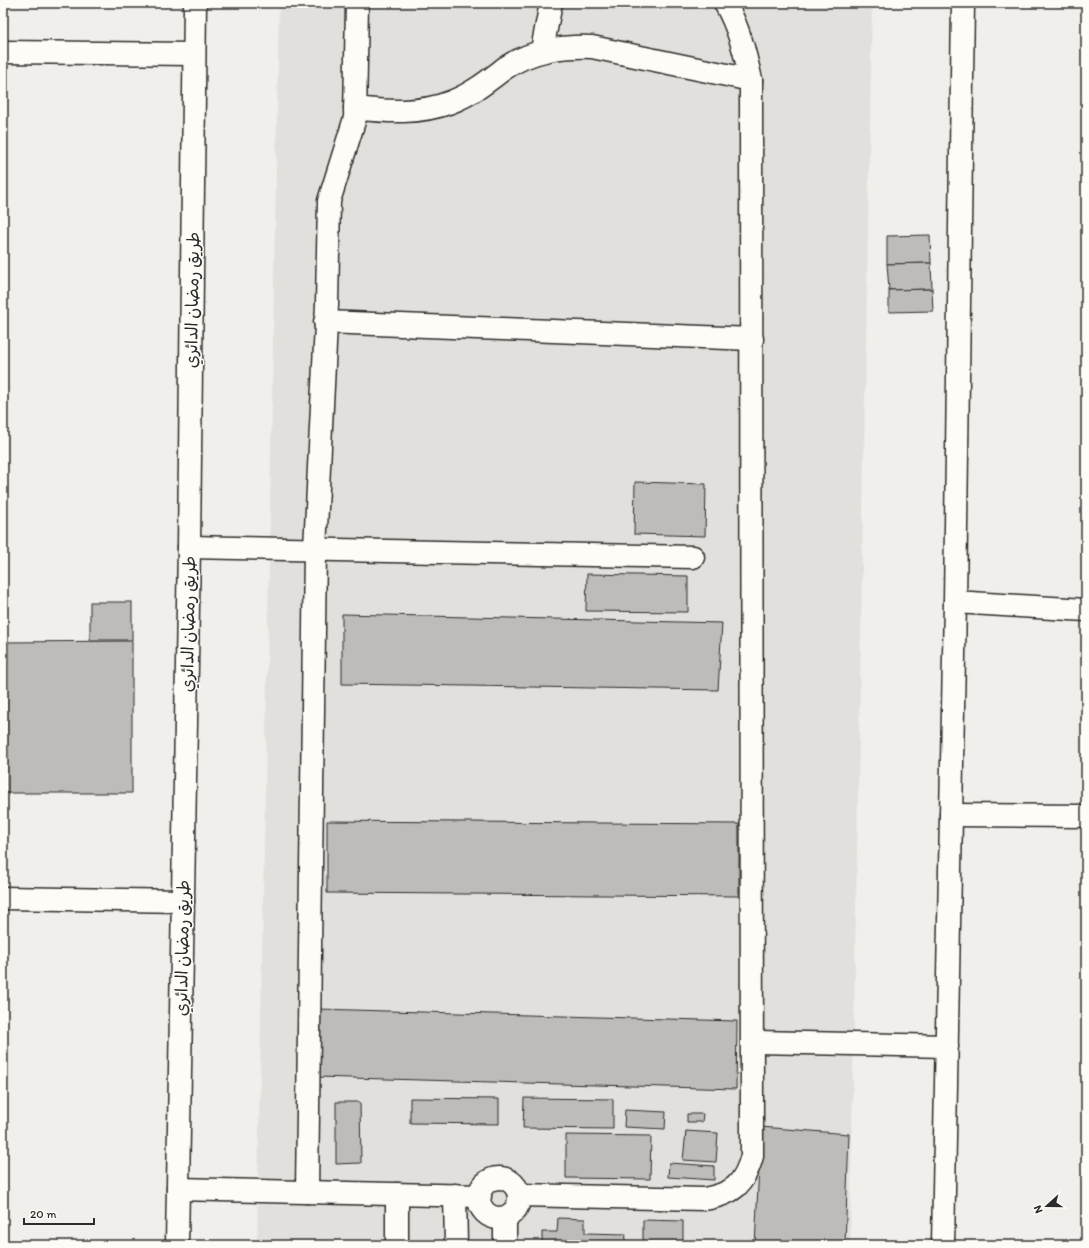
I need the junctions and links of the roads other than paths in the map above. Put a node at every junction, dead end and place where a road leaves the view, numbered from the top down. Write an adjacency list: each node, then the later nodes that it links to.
1 (195, 3): 8 (street, طريق رمضان الدائري)
2 (357, 3): 10 (street)
3 (552, 3): 6 (street)
4 (725, 3): 9 (street)
5 (963, 3): 16 (street)
6 (542, 50): 9 (street); 10 (street)
7 (3, 52): 8 (street)
8 (194, 54): 13 (street, طريق رمضان الدائري)
9 (751, 80): 12 (street)
10 (355, 108): 11 (street)
11 (325, 322): 12 (street); 14 (street)
12 (752, 339): 22 (street)
13 (189, 547): 14 (street); 21 (street, طريق رمضان الدائري)
14 (315, 549): 15 (street); 25 (street)
15 (694, 557)
16 (955, 602): 17 (street); 18 (street)
17 (1086, 610)
18 (951, 815): 19 (street); 23 (street)
19 (1086, 816)
20 (3, 898): 21 (street)
21 (183, 902): 24 (street, طريق رمضان الدائري)
22 (752, 1042): 23 (street); 28 (street)
23 (947, 1046): 35 (street)
24 (178, 1189): 25 (street); 31 (street, طريق رمضان الدائري)
25 (307, 1192): 26 (street)
26 (397, 1194): 27 (street); 32 (street)
27 (455, 1195): 29 (street); 33 (street)
28 (519, 1195): 29 (street); 30 (street)
29 (480, 1196): 30 (street)
30 (505, 1218): 34 (street)
31 (178, 1245)
32 (397, 1245)
33 (456, 1245)
34 (505, 1245)
35 (943, 1245)

